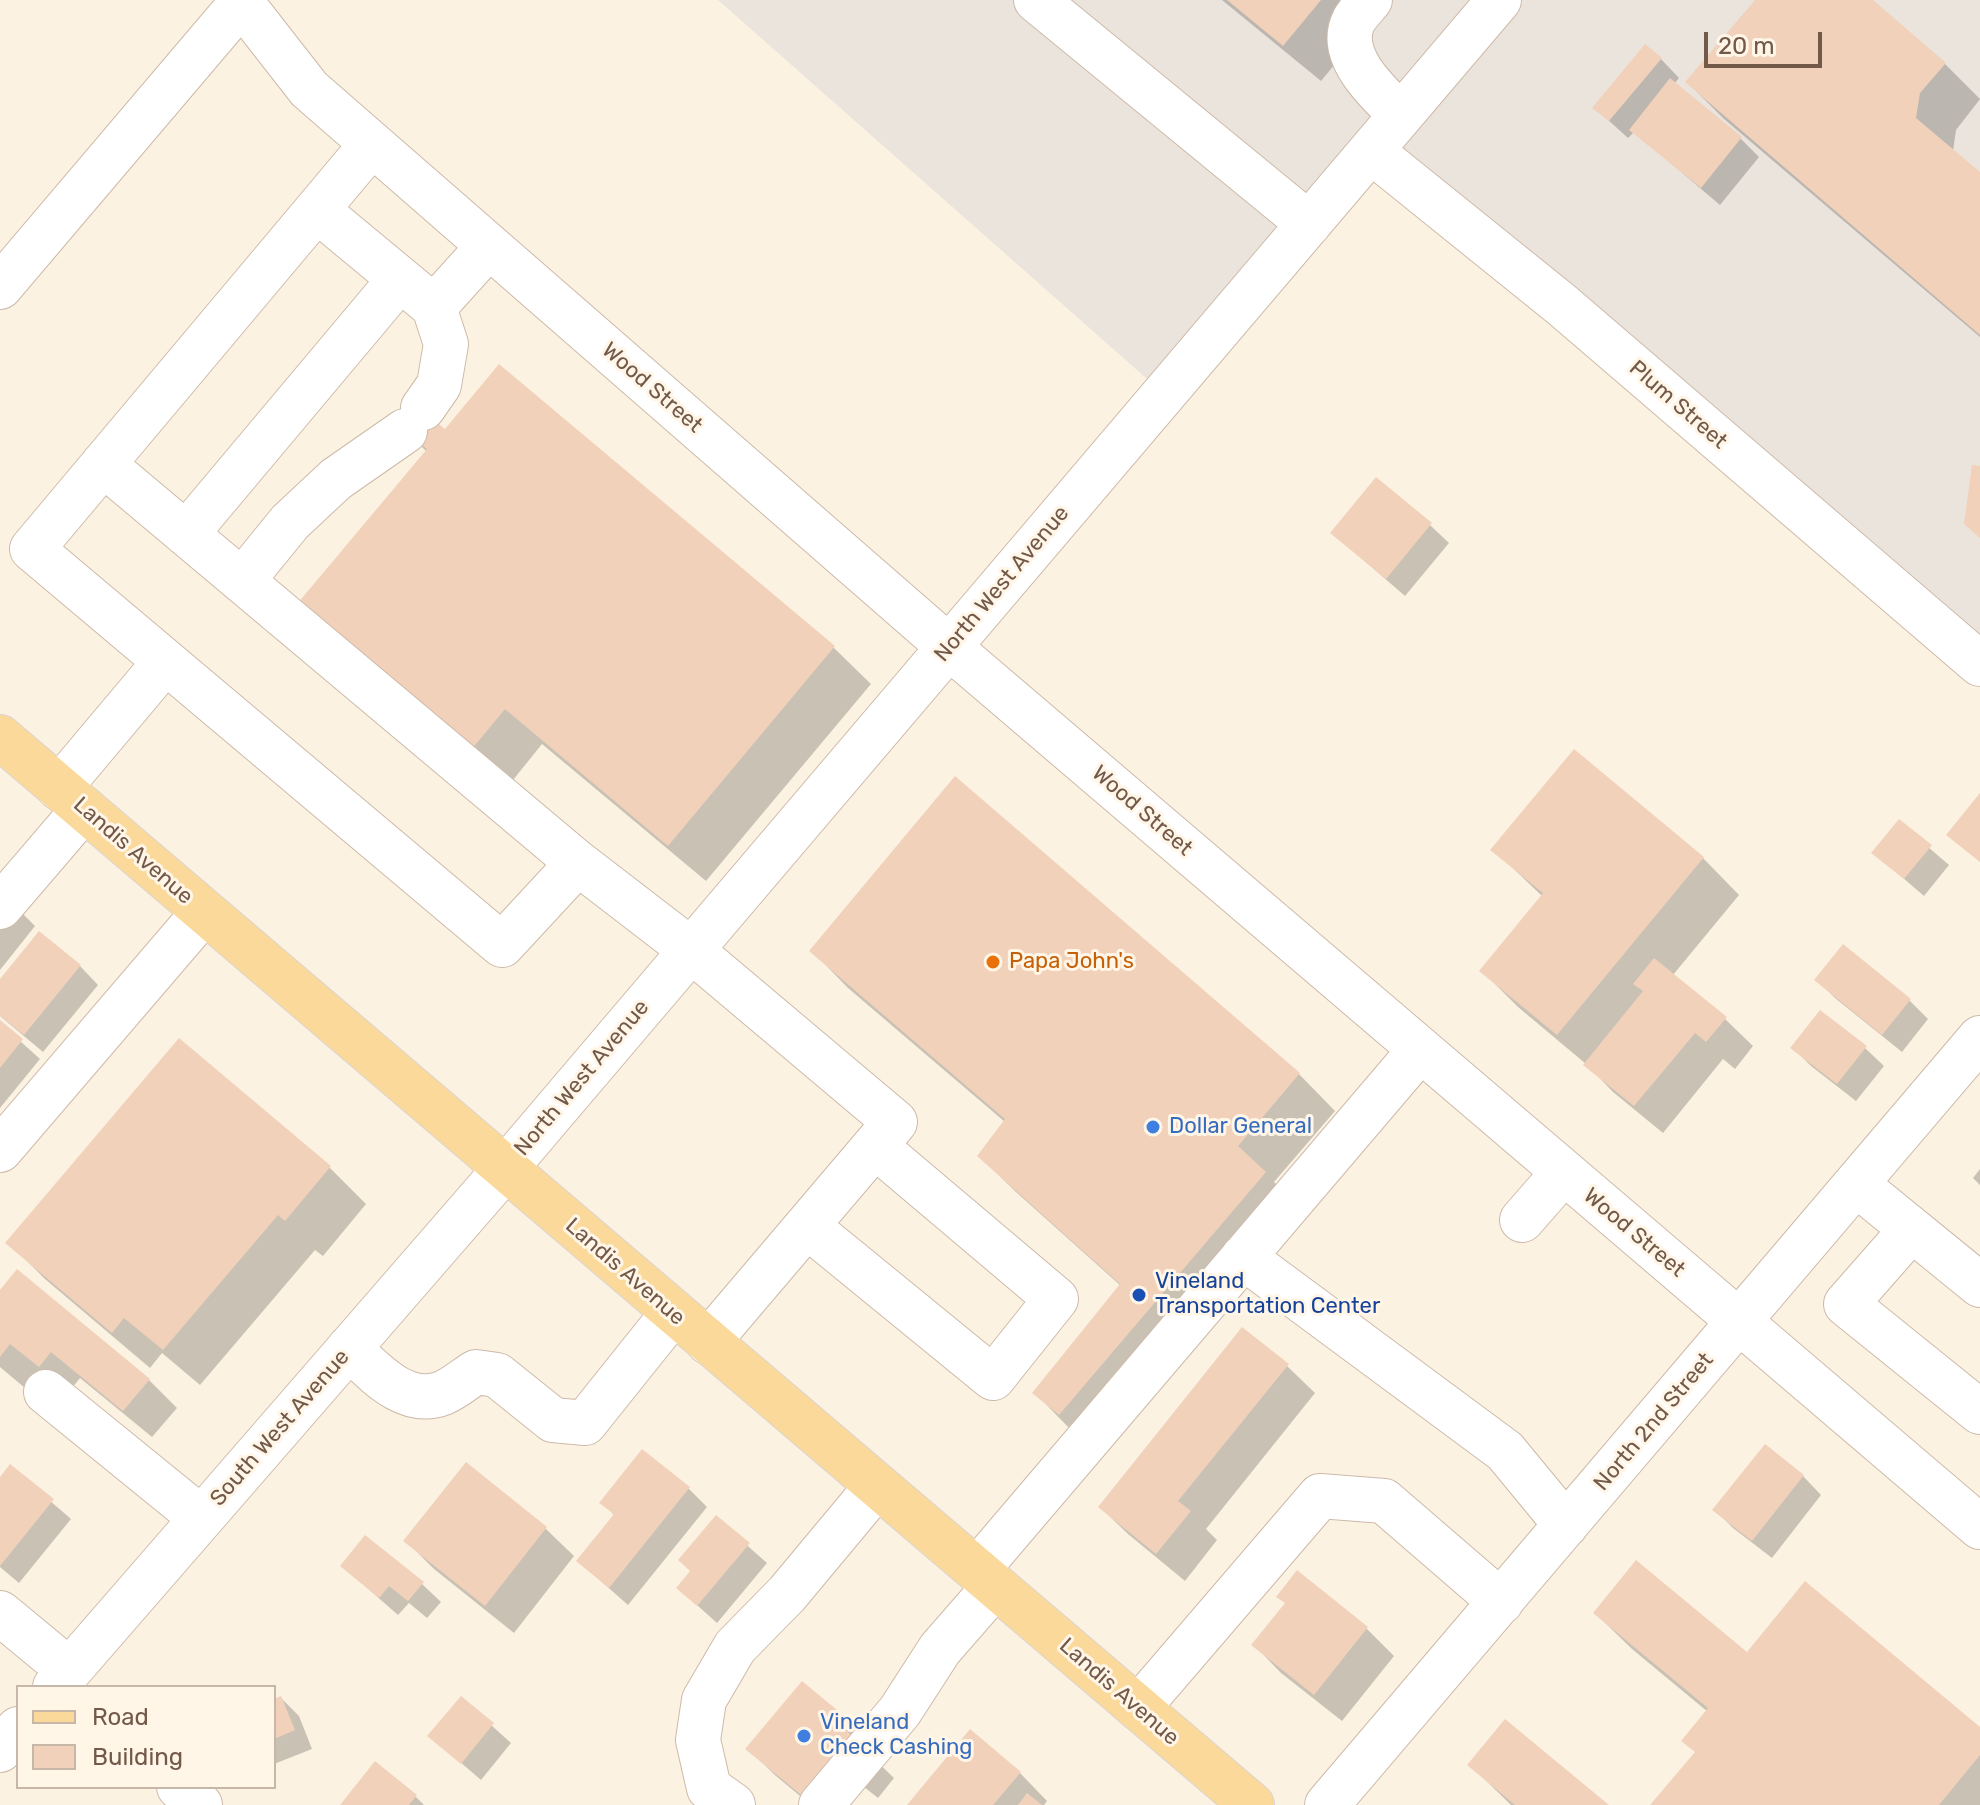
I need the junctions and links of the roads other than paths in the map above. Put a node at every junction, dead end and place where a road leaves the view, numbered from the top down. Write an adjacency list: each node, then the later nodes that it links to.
1 (1036, 0): 9 (street)
2 (1370, 0): 5 (street)
3 (1499, 0): 5 (street, North West Avenue)
4 (222, 7): 6 (street, Wood Street); 12 (street)
5 (1401, 115): 7 (street, North West Avenue)
6 (372, 144): 8 (street); 10 (street, Wood Street)
7 (1371, 151): 9 (street, North West Avenue); 19 (street, Plum Street)
8 (317, 210): 11 (street); 14 (street)
9 (1309, 224): 17 (street, North West Avenue)
10 (489, 246): 13 (street); 17 (street, Wood Street)
11 (400, 279): 13 (street); 15 (street)
12 (0, 287)
13 (434, 307): 16 (street)
14 (103, 464): 15 (street); 18 (street)
15 (186, 534): 16 (street)
16 (242, 581): 22 (street)
17 (949, 647): 25 (street, North West Avenue); 27 (street, Wood Street)
18 (165, 662): 21 (street); 22 (street)
19 (1980, 664)
20 (0, 737): 21 (main road, Landis Avenue)
21 (72, 798): 23 (street); 24 (main road, Landis Avenue)
22 (578, 863): 25 (street)
23 (0, 907)
24 (204, 912): 29 (street); 30 (main road, Landis Avenue)
25 (691, 950): 28 (street); 30 (street, North West Avenue)
26 (1980, 1038): 32 (street, North 2nd Street)
27 (1420, 1050): 31 (street, Wood Street); 36 (street)
28 (875, 1146): 34 (street); 34 (street)
29 (0, 1150)
30 (505, 1169): 38 (main road, Landis Avenue); 41 (street, South West Avenue)
31 (1563, 1173): 33 (street); 39 (street, Wood Street)
32 (1856, 1184): 35 (street); 39 (street, North 2nd Street)
33 (1522, 1220)
34 (807, 1226): 40 (street)
35 (1911, 1230): 37 (street); 43 (street)
36 (1243, 1257): 46 (street); 48 (street)
37 (1980, 1285)
38 (673, 1313): 40 (main road, Landis Avenue); 41 (street)
39 (1739, 1322): 46 (street, North 2nd Street); 47 (street, Wood Street)
40 (708, 1342): 44 (main road, Landis Avenue)
41 (349, 1348): 45 (street, South West Avenue)
42 (46, 1392): 45 (street)
43 (1980, 1412)
44 (877, 1486): 48 (main road, Landis Avenue); 56 (street)
45 (201, 1518): 51 (street, South West Avenue)
46 (1566, 1525): 49 (street, North 2nd Street)
47 (1980, 1527)
48 (986, 1578): 52 (main road, Landis Avenue); 58 (street)
49 (1501, 1602): 52 (street); 60 (street, North 2nd Street)
50 (0, 1613): 51 (street)
51 (61, 1682)
52 (1138, 1708): 59 (main road, Landis Avenue)
53 (16, 1731): 54 (street)
54 (0, 1750)
55 (181, 1789): 57 (street)
56 (714, 1799)
57 (200, 1805)
58 (821, 1805)
59 (1252, 1805)
60 (1327, 1805)

